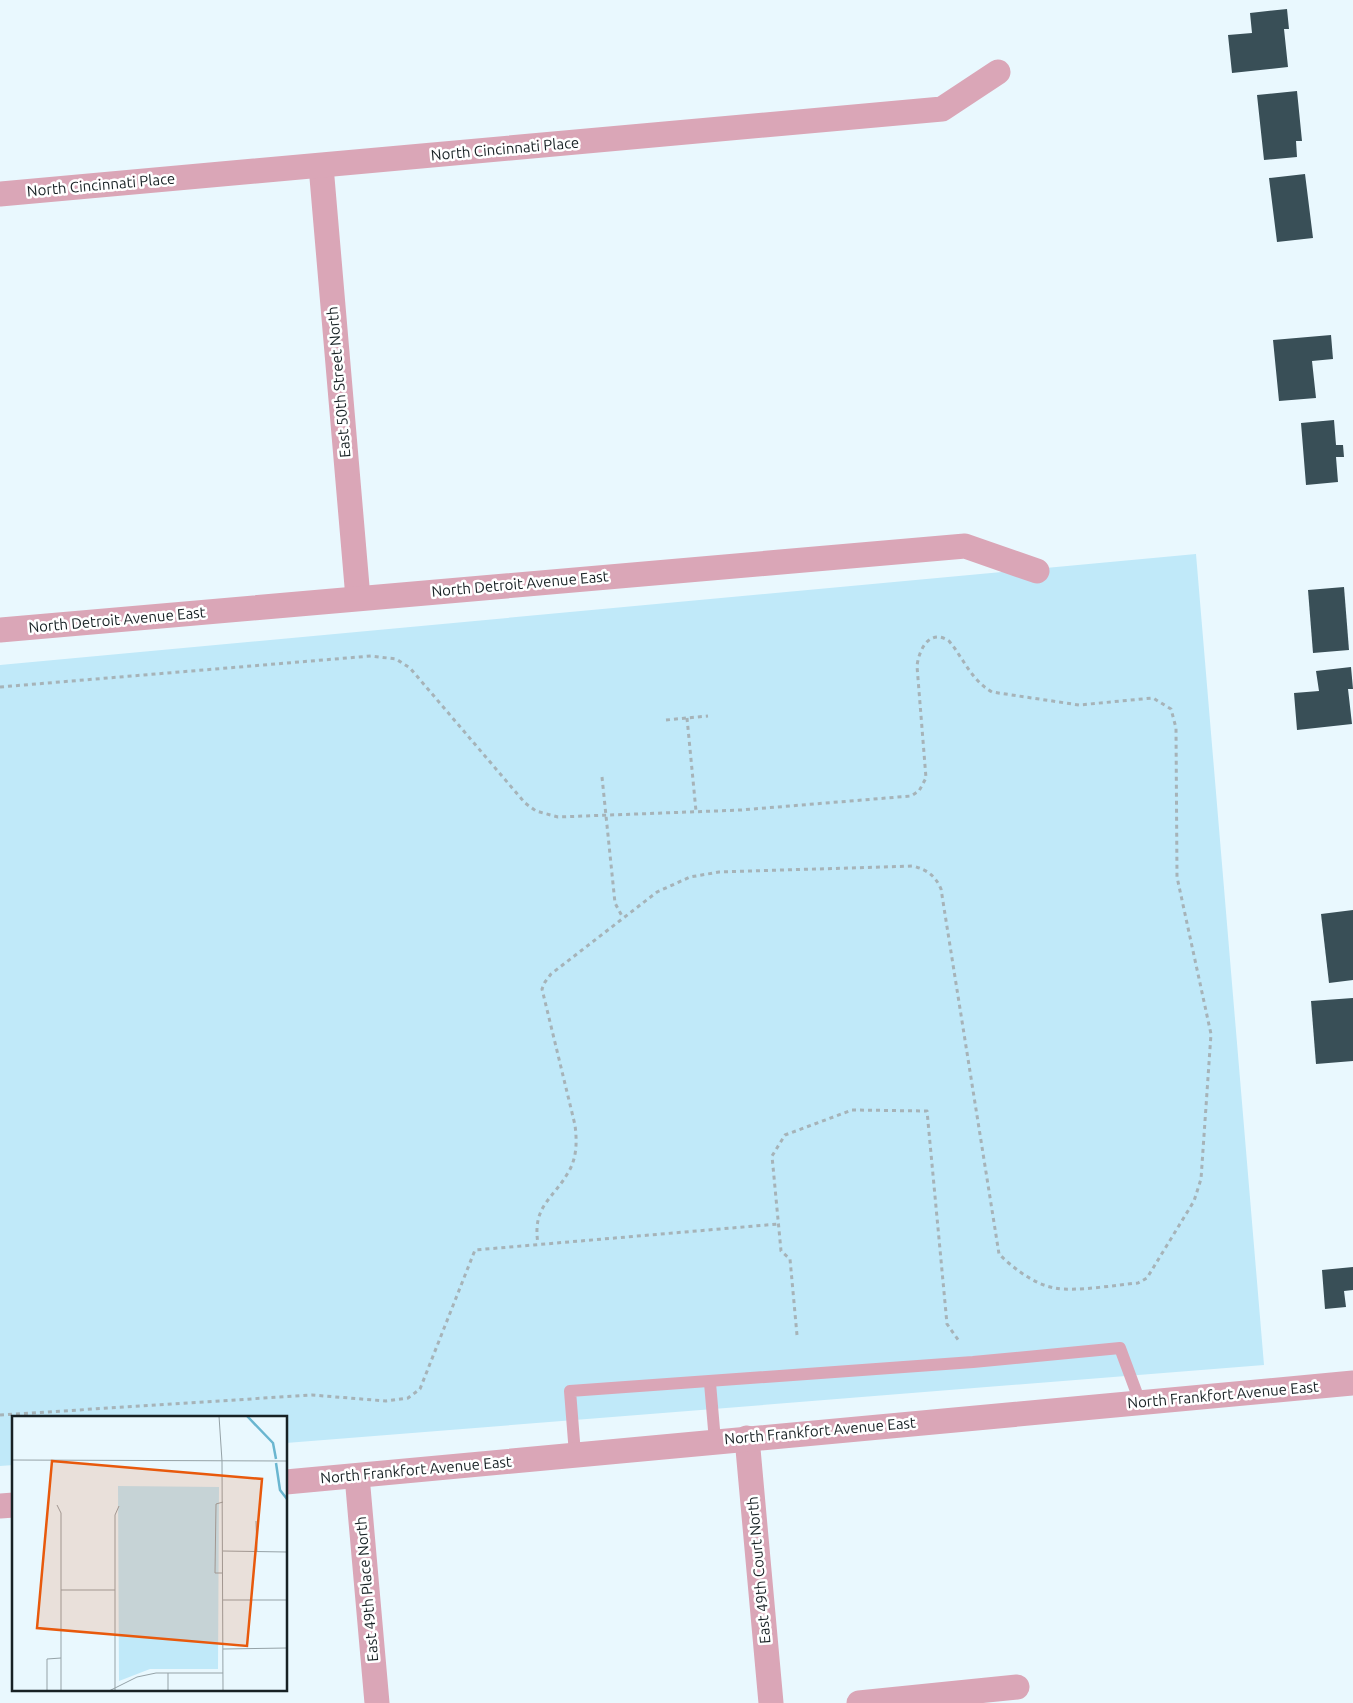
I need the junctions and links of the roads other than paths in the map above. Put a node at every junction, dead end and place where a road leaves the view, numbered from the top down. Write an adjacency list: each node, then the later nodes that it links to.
1 (998, 72): 2 (street, North Cincinnati Place)
2 (321, 166): 3 (street, North Cincinnati Place); 5 (street, East 50th Street North)
3 (0, 194)
4 (1037, 571): 5 (street, North Detroit Avenue East)
5 (358, 598): 6 (street, North Detroit Avenue East)
6 (0, 630)
7 (710, 1383): 9 (lane); 11 (lane); 12 (lane)
8 (1353, 1383): 9 (street, North Frankfort Avenue East)
9 (1140, 1402): 10 (street, North Frankfort Avenue East)
10 (747, 1438): 11 (street, North Frankfort Avenue East); 17 (street, East 49th Court North)
11 (715, 1441): 12 (street, North Frankfort Avenue East)
12 (574, 1454): 13 (street, North Frankfort Avenue East)
13 (357, 1476): 14 (street, North Frankfort Avenue East); 16 (street, East 49th Place North)
14 (288, 1482)
15 (1017, 1687): 18 (street)
16 (377, 1703)
17 (771, 1703)
18 (859, 1703)

